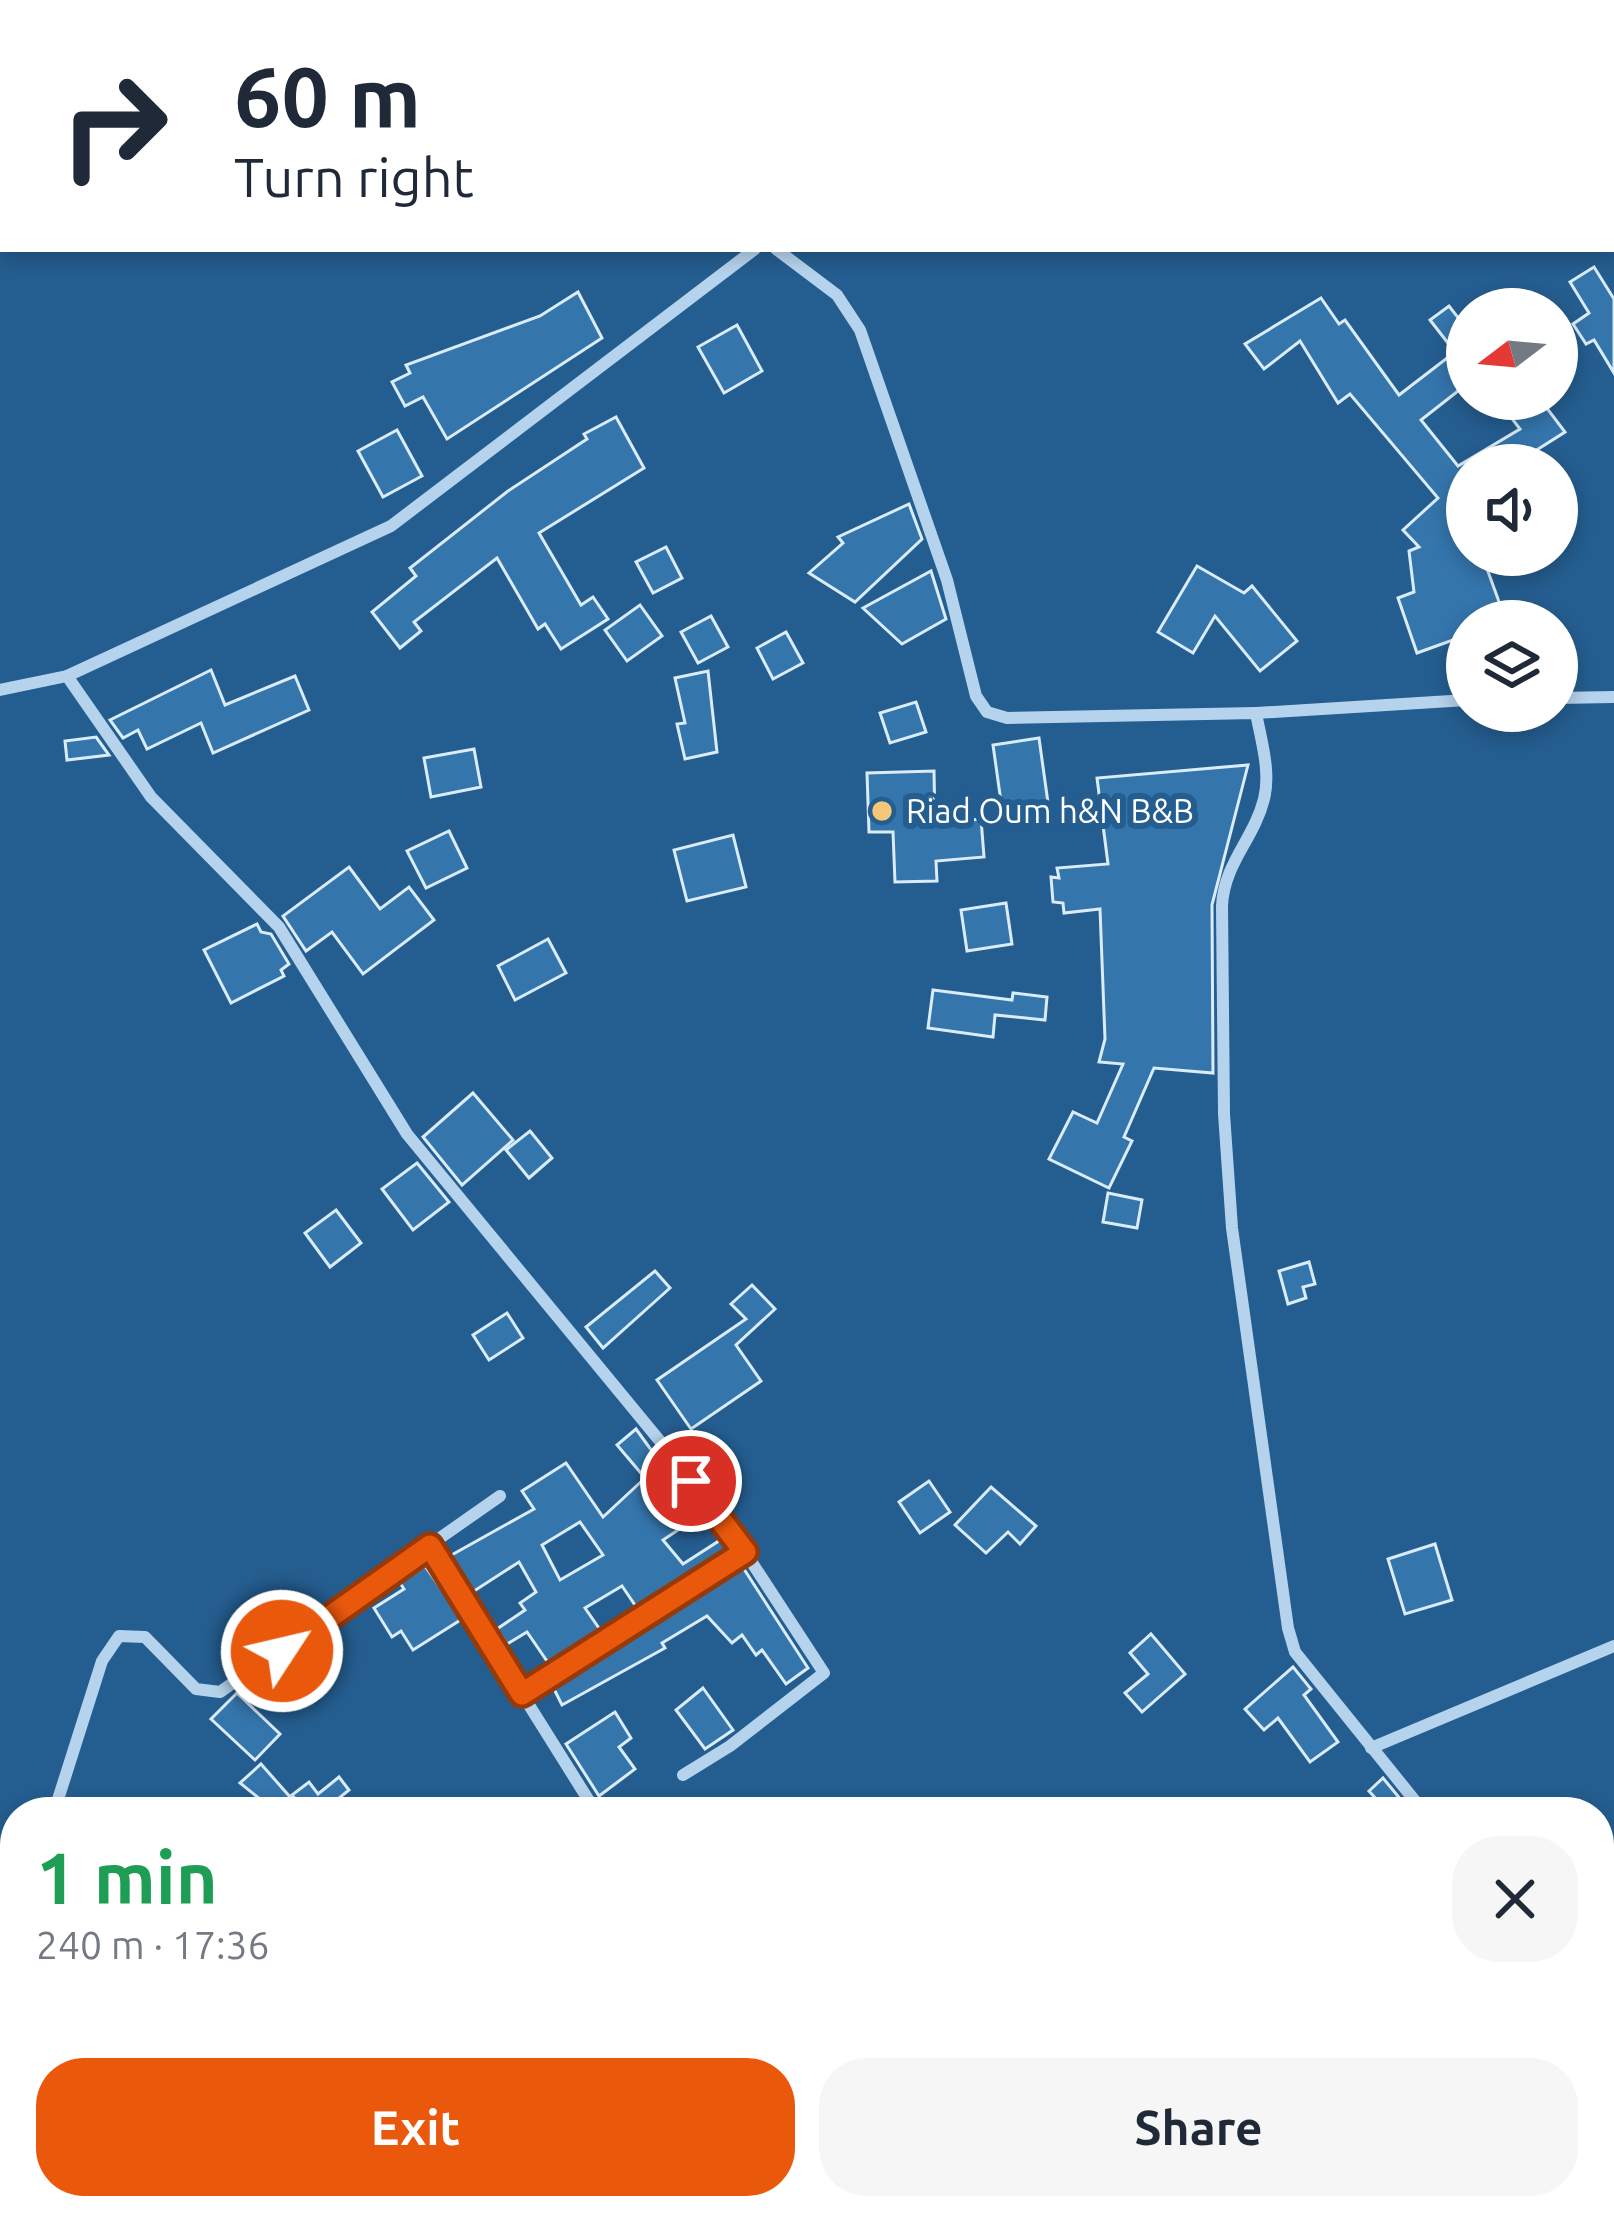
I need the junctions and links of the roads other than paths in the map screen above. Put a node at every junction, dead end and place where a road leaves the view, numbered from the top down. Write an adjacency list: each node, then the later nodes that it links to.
1 (751, 252): 3 (street)
2 (780, 252): 8 (street)
3 (68, 676): 4 (street); 11 (street)
4 (0, 690)
5 (1614, 697): 6 (street)
6 (1578, 698)
7 (1446, 701): 8 (street)
8 (1256, 713): 14 (street)
9 (500, 1496): 10 (street)
10 (430, 1546): 13 (street); 16 (street)
11 (745, 1552): 13 (street); 15 (street)
12 (1614, 1646): 14 (street)
13 (522, 1694): 17 (street)
14 (1371, 1748): 18 (street)
15 (683, 1774)
16 (59, 1797)
17 (587, 1797)
18 (1412, 1797)

